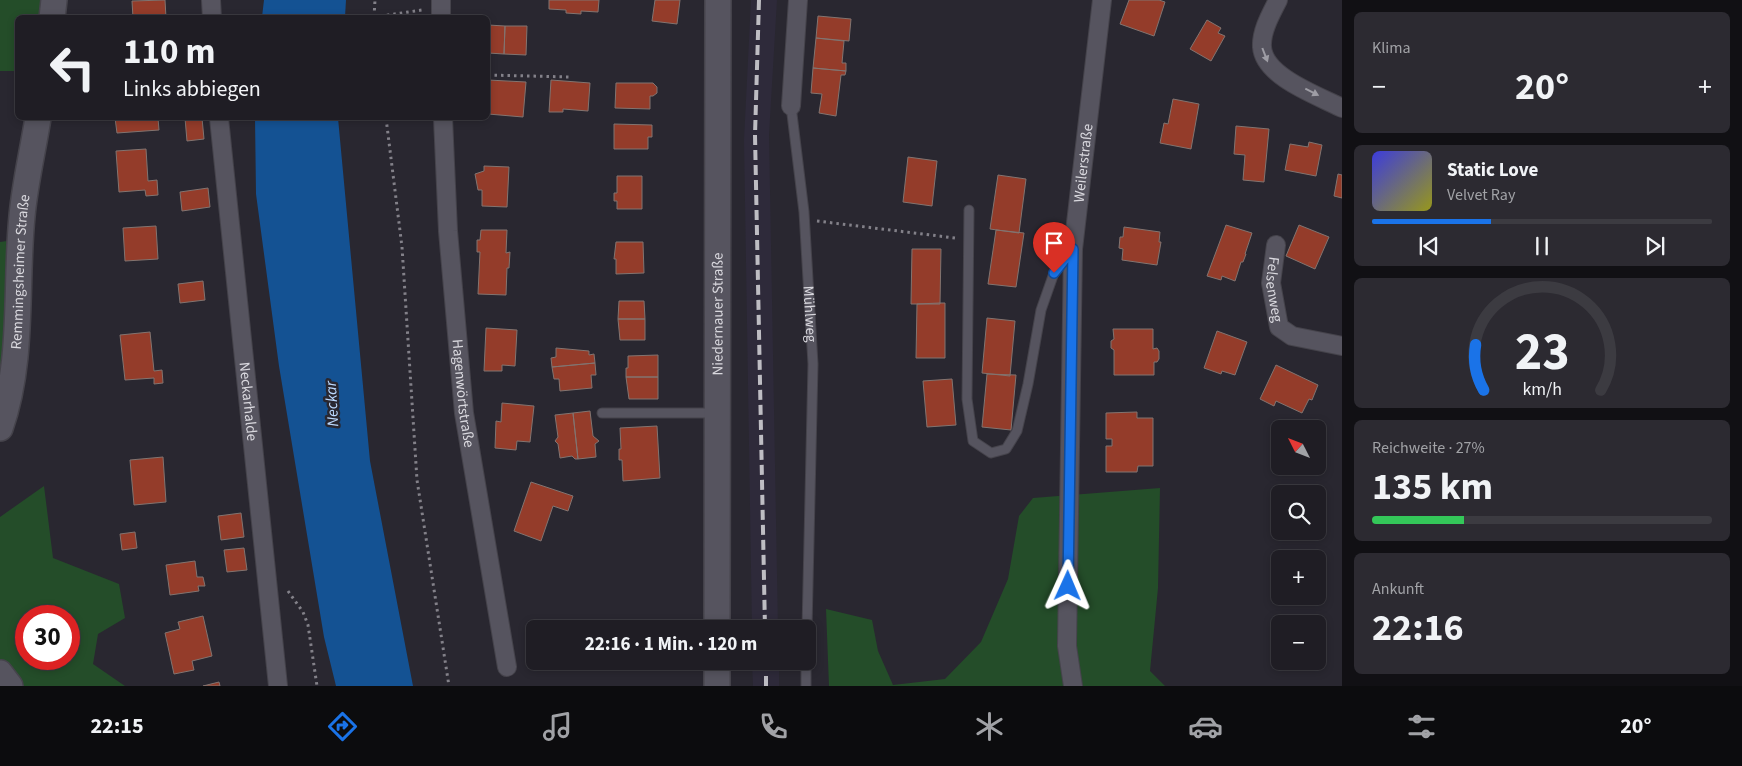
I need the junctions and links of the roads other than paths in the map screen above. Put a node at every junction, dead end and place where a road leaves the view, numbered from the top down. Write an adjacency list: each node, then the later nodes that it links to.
1 (54, 0): 7 (main road)
2 (211, 0): 8 (street)
3 (718, 0): 19 (main road, Niedernauer Straße)
4 (798, 0): 9 (street, Mühlweg)
5 (1102, 0): 16 (street, Weilerstraße)
6 (1278, 0): 10 (street, one-way to 10)
7 (52, 15)
8 (212, 15)
9 (791, 106): 22 (lane, Mühlweg)
10 (1342, 108)
11 (38, 120): 20 (main road, Remmingsheimer Straße)
12 (219, 120): 28 (street, Neckarhalde)
13 (443, 120): 23 (street, Hagenwörtstraße)
14 (969, 210): 16 (lane)
15 (1276, 245): 17 (street, Felsenweg)
16 (1073, 249): 31 (street, Weilerstraße)
17 (1342, 346)
18 (602, 413): 19 (lane)
19 (718, 413): 21 (main road, Niedernauer Straße)
20 (0, 428)
21 (717, 620)
22 (807, 620)
23 (507, 668)
24 (717, 670): 29 (main road)
25 (806, 670): 30 (lane)
26 (0, 673): 27 (main road)
27 (10, 686)
28 (278, 686)
29 (717, 686)
30 (806, 686)
31 (1073, 686)

